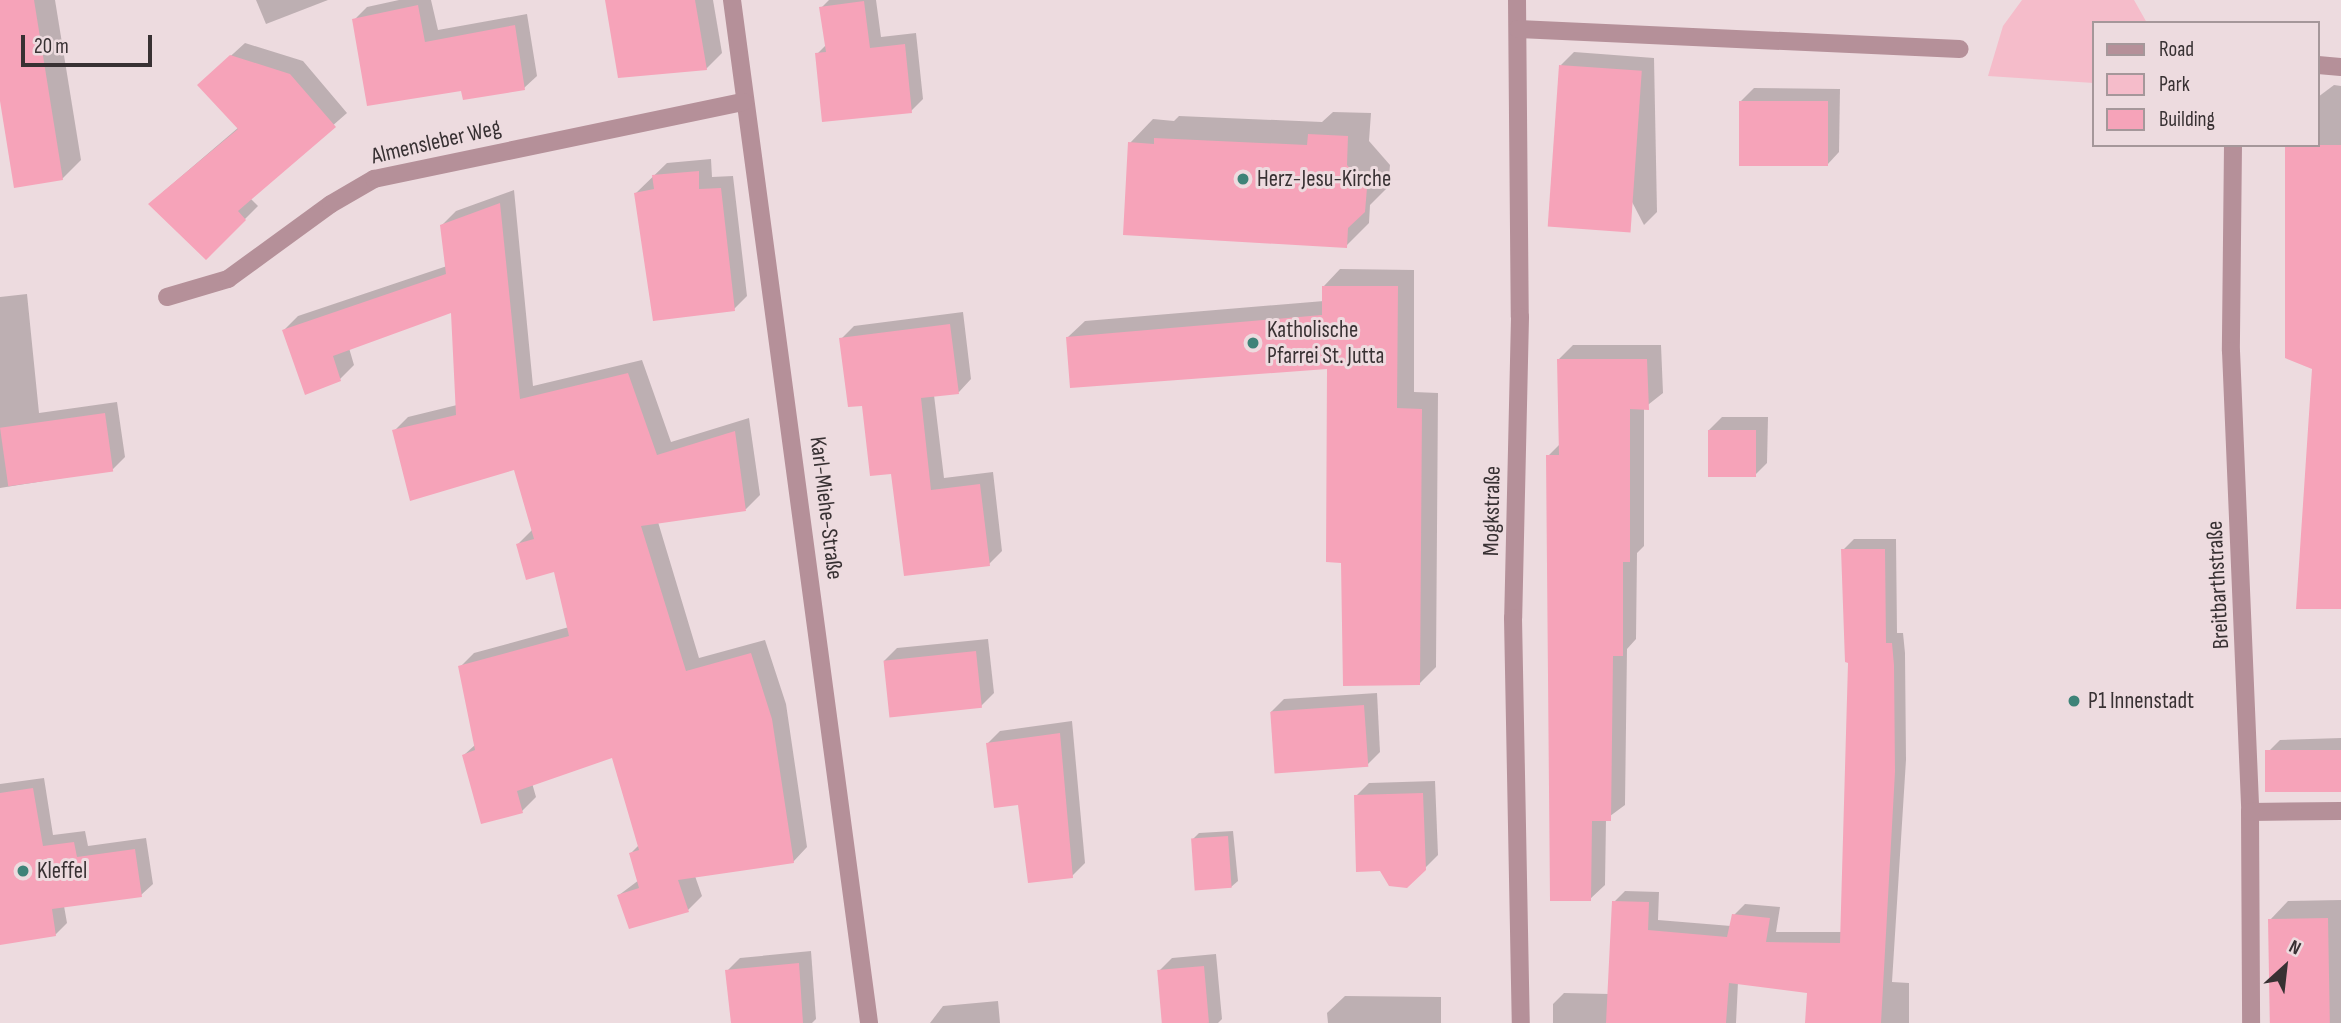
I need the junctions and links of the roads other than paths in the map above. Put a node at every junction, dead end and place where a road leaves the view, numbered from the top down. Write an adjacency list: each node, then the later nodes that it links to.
1 (732, 0): 7 (street, Karl-Miehe-Straße)
2 (1517, 0): 3 (street, Mogkstraße)
3 (1518, 29): 4 (street); 13 (street, Mogkstraße)
4 (1960, 49)
5 (2320, 65): 6 (street)
6 (2341, 67)
7 (743, 102): 9 (street, Almensleber Weg); 12 (street, Karl-Miehe-Straße)
8 (2233, 147): 11 (street, Breitbarthstraße)
9 (167, 297)
10 (2341, 811): 11 (street)
11 (2250, 813): 14 (street, Breitbarthstraße)
12 (869, 1023)
13 (1521, 1023)
14 (2250, 1023)

